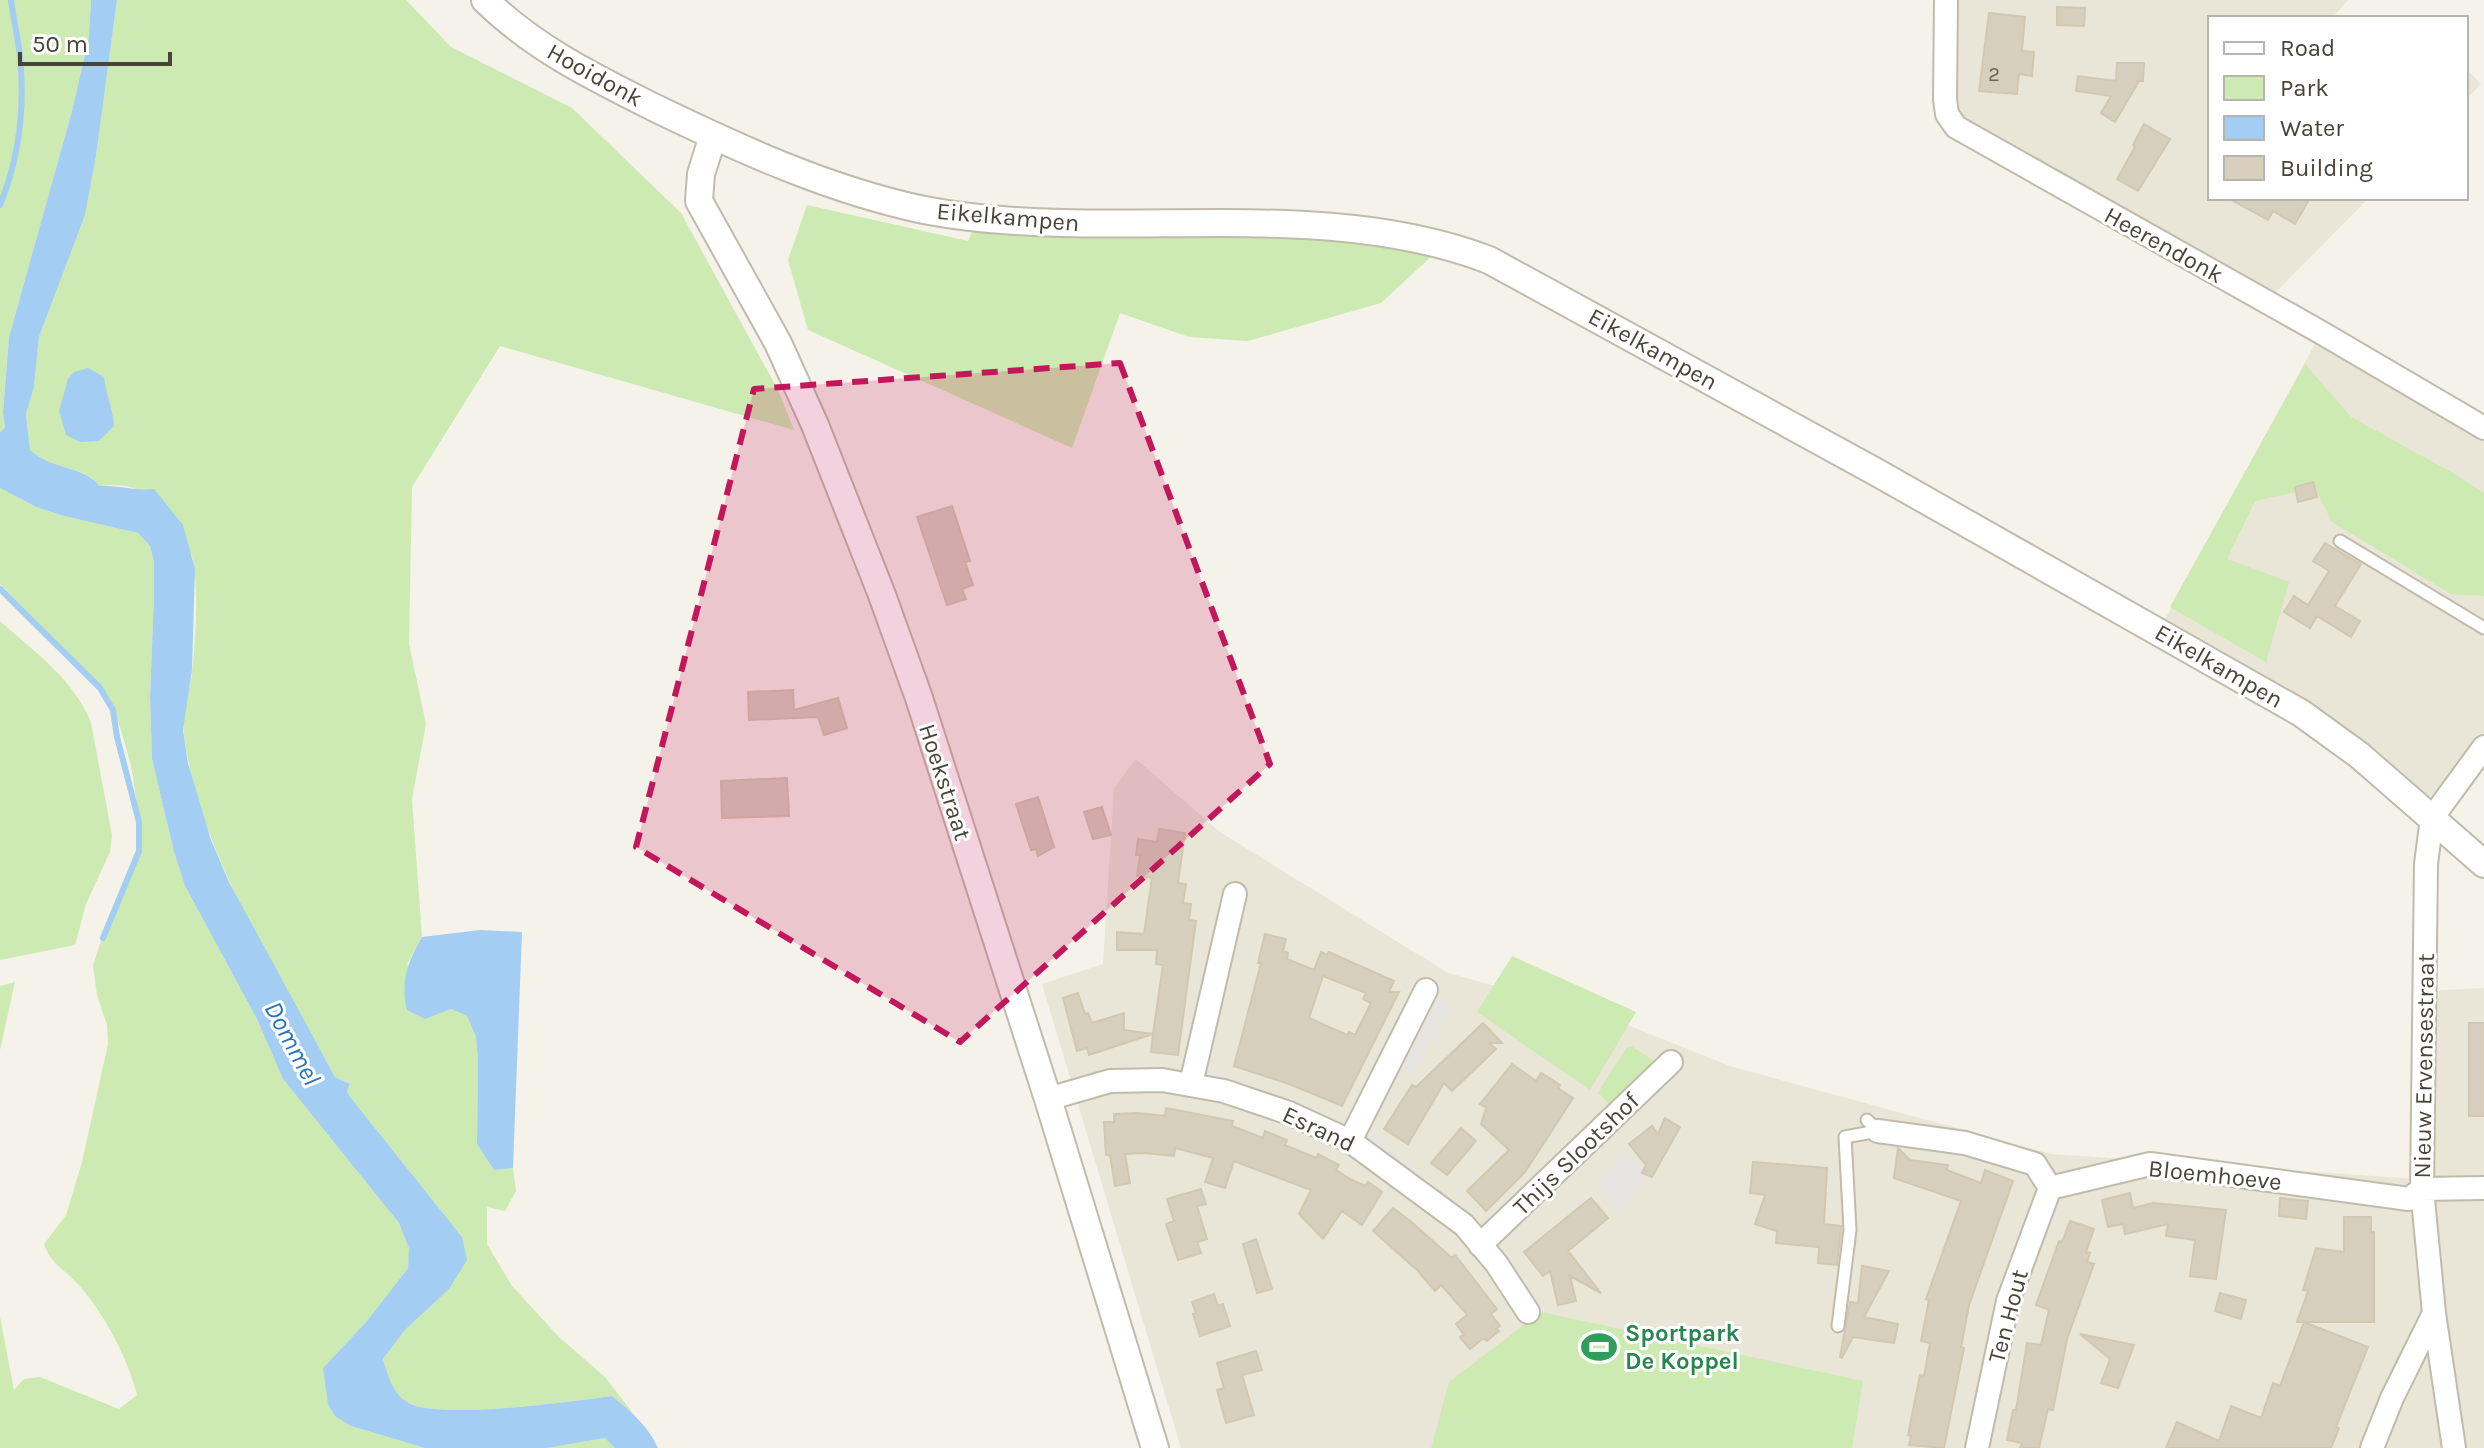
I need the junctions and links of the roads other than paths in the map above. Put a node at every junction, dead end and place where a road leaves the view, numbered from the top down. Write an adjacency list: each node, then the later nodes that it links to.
1 (485, 0): 3 (street, Hooidonk)
2 (1946, 0): 4 (street, Heerendonk)
3 (713, 136): 8 (street, Eikelkampen); 14 (street, Hoekstraat)
4 (2484, 428)
5 (2340, 541): 6 (lane)
6 (2484, 628)
7 (2484, 747): 8 (street)
8 (2432, 818): 9 (street, Eikelkampen); 19 (street, Nieuw Ervensestraat)
9 (2484, 864)
10 (1235, 894): 13 (street)
11 (1426, 990): 16 (street)
12 (1671, 1062): 20 (street, Thijs Slootshof)
13 (1191, 1084): 14 (street, Esrand); 16 (street, Esrand)
14 (1048, 1099): 24 (street, Hoekstraat)
15 (1872, 1125): 17 (street); 23 (lane)
16 (1350, 1141): 20 (street, Esrand)
17 (2050, 1188): 19 (street, Bloemhoeve); 25 (street, Ten Hout)
18 (2484, 1188): 19 (street, Bloemhoeve)
19 (2422, 1189): 22 (street, Nieuw Ervensestraat)
20 (1480, 1245): 21 (street, Esrand)
21 (1528, 1312)
22 (2434, 1313): 26 (street); 27 (street, Nieuw Ervensestraat)
23 (1838, 1326)
24 (1155, 1448)
25 (1977, 1448)
26 (2372, 1448)
27 (2454, 1448)

